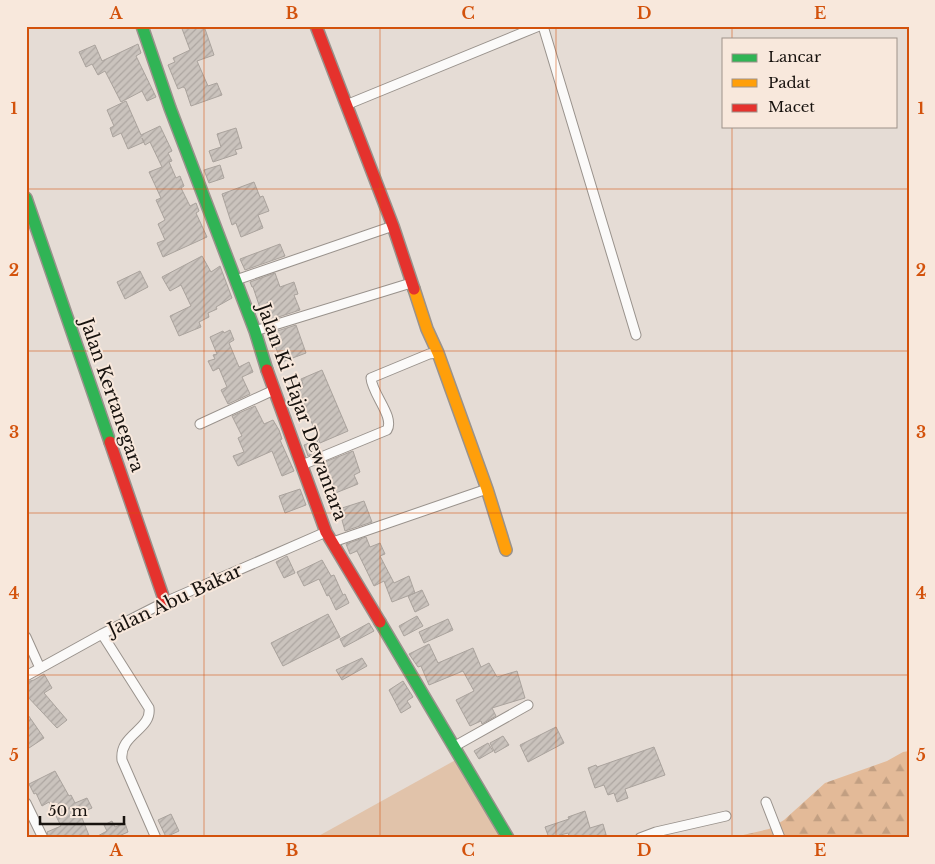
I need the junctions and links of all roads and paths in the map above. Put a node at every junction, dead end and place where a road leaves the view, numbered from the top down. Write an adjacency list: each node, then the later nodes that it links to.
1 (142, 26): 7 (street, Jalan Ki Hajar Dewantara)
2 (316, 26): 4 (street)
3 (541, 26): 4 (street); 10 (street)
4 (346, 105): 6 (street)
5 (26, 198): 19 (street, Jalan Kertanegara)
6 (393, 226): 7 (street); 8 (street)
7 (236, 280): 9 (street, Jalan Ki Hajar Dewantara)
8 (411, 283): 9 (street); 11 (street)
9 (255, 331): 12 (street, Jalan Ki Hajar Dewantara)
10 (636, 335)
11 (438, 353): 14 (street); 15 (street)
12 (274, 390): 13 (street); 14 (street, Jalan Ki Hajar Dewantara)
13 (200, 424)
14 (302, 465): 16 (street, Jalan Ki Hajar Dewantara)
15 (487, 489): 17 (street); 18 (street)
16 (326, 532): 17 (street, Jalan Ki Hajar Dewantara); 19 (street, Jalan Abu Bakar)
17 (333, 542): 25 (street, Jalan Ki Hajar Dewantara)
18 (506, 550)
19 (165, 602): 20 (street, Jalan Abu Bakar)
20 (102, 634): 22 (street, Jalan Abu Bakar); 30 (street)
21 (26, 637): 22 (street)
22 (40, 668): 23 (street, Jalan Abu Bakar)
23 (26, 676)
24 (528, 705): 25 (street)
25 (455, 746): 31 (street, Jalan Ki Hajar Dewantara)
26 (766, 802): 33 (street)
27 (26, 803): 29 (street)
28 (726, 816): 32 (street)
29 (43, 838)
30 (156, 838)
31 (508, 838)
32 (640, 838)
33 (780, 838)

